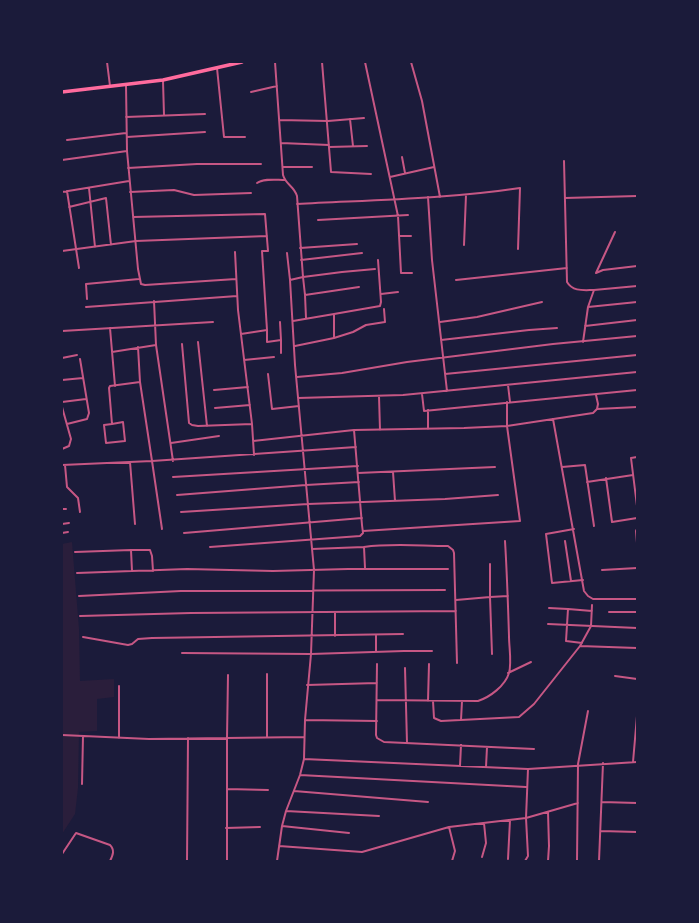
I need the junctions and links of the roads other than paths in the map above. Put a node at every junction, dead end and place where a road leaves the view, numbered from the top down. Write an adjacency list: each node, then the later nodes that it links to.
1 (107, 62): 10 (street)
2 (242, 62): 7 (main road)
3 (275, 62): 11 (street)
4 (322, 62): 20 (street)
5 (365, 62): 41 (street)
6 (411, 62): 37 (street)
7 (217, 68): 8 (main road); 24 (street)
8 (163, 80): 9 (main road); 15 (street)
9 (126, 84): 10 (main road); 16 (street)
10 (110, 86): 12 (main road)
11 (277, 86): 13 (street); 19 (street)
12 (62, 92)
13 (251, 92)
14 (205, 114): 15 (street)
15 (164, 115): 16 (street)
16 (126, 117): 22 (street)
17 (364, 118): 18 (street)
18 (350, 119): 20 (street); 28 (street)
19 (279, 120): 20 (street); 26 (street)
20 (328, 121): 27 (street)
21 (205, 132): 23 (street)
22 (126, 133): 23 (street); 25 (street)
23 (127, 136): 30 (street)
24 (245, 137)
25 (67, 140)
26 (280, 143): 27 (street); 35 (street)
27 (329, 146): 28 (street); 40 (street)
28 (353, 146): 29 (street)
29 (367, 146)
30 (127, 151): 32 (street); 38 (street)
31 (402, 157): 39 (street)
32 (62, 160)
33 (564, 161): 55 (street)
34 (261, 164): 38 (street)
35 (283, 167): 36 (street); 42 (street)
36 (312, 167)
37 (434, 167): 39 (street); 52 (street)
38 (128, 168): 43 (street)
39 (405, 173): 41 (street)
40 (371, 174)
41 (390, 176): 53 (street)
42 (285, 180): 44 (street); 57 (street)
43 (129, 181): 45 (street); 48 (street)
44 (257, 183)
45 (89, 188): 46 (street); 56 (street)
46 (67, 191): 47 (street); 58 (street)
47 (62, 192)
48 (130, 192): 49 (street); 60 (street)
49 (251, 193)
50 (466, 195): 52 (street); 69 (street); 73 (street)
51 (637, 196): 55 (street)
52 (440, 197): 54 (street)
53 (395, 198): 54 (street); 57 (street); 61 (street)
54 (428, 198): 111 (street)
55 (565, 198): 83 (street)
56 (91, 201): 58 (street); 70 (street); 71 (street)
57 (297, 204): 72 (street)
58 (69, 207): 74 (street)
59 (408, 215): 61 (street)
60 (133, 216): 64 (street); 67 (street)
61 (398, 216): 62 (street); 65 (street)
62 (318, 220)
63 (616, 232): 81 (street)
64 (267, 236): 67 (street); 116 (street)
65 (400, 236): 66 (street); 85 (street)
66 (411, 236)
67 (136, 242): 70 (street); 88 (street)
68 (357, 244): 72 (street)
69 (464, 244)
70 (111, 245): 71 (street)
71 (95, 247): 74 (street)
72 (300, 248): 79 (street)
73 (518, 248)
74 (76, 250): 75 (street); 82 (street)
75 (62, 251)
76 (234, 252): 87 (street)
77 (287, 253): 89 (street)
78 (362, 253): 79 (street)
79 (301, 260): 86 (street)
80 (378, 260): 95 (street)
81 (637, 266)
82 (79, 268)
83 (566, 268): 90 (street); 93 (street)
84 (375, 269): 86 (street)
85 (412, 273)
86 (303, 277): 89 (street); 96 (street)
87 (236, 279): 88 (street); 97 (street)
88 (139, 280): 98 (street)
89 (290, 280): 108 (street)
90 (456, 280)
91 (359, 286): 96 (street)
92 (637, 286): 93 (street)
93 (594, 290): 103 (street)
94 (398, 292): 95 (street)
95 (381, 294): 105 (street)
96 (305, 295): 106 (street)
97 (237, 296): 99 (street); 118 (street)
98 (87, 299)
99 (154, 302): 102 (street); 112 (street)
100 (542, 302): 111 (street)
101 (637, 302): 103 (street)
102 (86, 307)
103 (588, 307): 113 (street)
104 (384, 310): 120 (street)
105 (334, 314): 106 (street); 120 (street)
106 (306, 318): 108 (street)
107 (637, 320): 113 (street)
108 (293, 321): 127 (street)
109 (213, 322): 112 (street)
110 (280, 322): 121 (street)
111 (440, 322): 122 (street)
112 (154, 326): 114 (street); 126 (street)
113 (585, 326): 124 (street)
114 (110, 328): 117 (street); 129 (street)
115 (557, 328): 122 (street)
116 (267, 330): 118 (street); 121 (street)
117 (62, 331)
118 (241, 334): 137 (street)
119 (637, 336): 124 (street)
120 (334, 338): 127 (street)
121 (281, 340): 130 (street)
122 (441, 340): 135 (street)
123 (198, 342): 169 (street)
124 (583, 342): 135 (street)
125 (182, 344): 169 (street)
126 (156, 345): 128 (street); 177 (street)
127 (295, 346): 141 (street)
128 (138, 347): 129 (street); 144 (street)
129 (112, 352): 146 (street)
130 (281, 353)
131 (77, 355): 134 (street)
132 (637, 355): 140 (street)
133 (274, 357): 137 (street)
134 (62, 358)
135 (443, 358): 140 (street); 141 (street)
136 (80, 359): 142 (street)
137 (244, 360): 147 (street)
138 (637, 372): 145 (street)
139 (268, 374): 159 (street)
140 (445, 374): 150 (street)
141 (296, 377): 154 (street)
142 (83, 378): 143 (street); 155 (street)
143 (62, 380)
144 (140, 382): 146 (street); 184 (street)
145 (508, 385): 150 (street); 157 (street)
146 (115, 386): 167 (street)
147 (248, 387): 148 (street); 158 (street)
148 (214, 390)
149 (637, 390): 152 (street)
150 (447, 391): 151 (street)
151 (422, 394): 153 (street); 164 (street)
152 (596, 395): 157 (street); 163 (street)
153 (379, 396): 154 (street); 173 (street)
154 (298, 398): 159 (street)
155 (86, 399): 156 (street); 166 (street)
156 (62, 402)
157 (508, 402): 164 (street); 170 (street)
158 (250, 405): 162 (street); 168 (street)
159 (299, 406): 174 (street)
160 (62, 407): 166 (street)
161 (637, 407): 163 (street)
162 (215, 408)
163 (597, 409): 165 (street)
164 (428, 410): 171 (street)
165 (553, 419): 170 (street); 189 (street)
166 (66, 424): 179 (street)
167 (112, 424): 167 (street)
168 (252, 424): 169 (street); 176 (street)
169 (207, 426)
170 (507, 426): 171 (street); 219 (street)
171 (428, 429): 173 (street)
172 (354, 430): 173 (street); 174 (street); 178 (street)
173 (380, 430)
174 (302, 435): 176 (street); 180 (street)
175 (219, 436): 177 (street)
176 (253, 441): 181 (street)
177 (171, 442): 183 (street)
178 (356, 447): 180 (street); 187 (street)
179 (62, 449)
180 (303, 450): 181 (street); 190 (street)
181 (254, 455): 183 (street)
182 (637, 457): 193 (street)
183 (173, 460): 184 (street)
184 (152, 461): 185 (street); 216 (street)
185 (130, 462): 186 (street); 214 (street)
186 (63, 465): 207 (street)
187 (358, 466): 190 (street); 192 (street)
188 (495, 467): 191 (street)
189 (562, 467): 197 (street); 218 (street)
190 (305, 470): 194 (street); 198 (street)
191 (393, 472): 192 (street); 201 (street)
192 (358, 473): 196 (street)
193 (634, 475): 195 (street); 204 (street)
194 (173, 477)
195 (606, 478): 197 (street); 210 (street)
196 (359, 482): 198 (street); 202 (street)
197 (587, 482): 215 (street)
198 (306, 485): 199 (street); 203 (street)
199 (177, 495)
200 (498, 495): 201 (street)
201 (395, 501): 202 (street)
202 (360, 502): 203 (street); 209 (street)
203 (308, 504): 208 (street); 212 (street)
204 (637, 506)
205 (62, 509): 206 (street)
206 (66, 509)
207 (80, 512)
208 (181, 512)
209 (362, 518): 212 (street); 219 (street)
210 (637, 518)
211 (69, 523): 213 (street)
212 (310, 523): 222 (street); 223 (street)
213 (62, 524)
214 (135, 524)
215 (594, 526)
216 (162, 529)
217 (637, 529): 226 (street)
218 (574, 530): 241 (street); 242 (street)
219 (363, 531): 223 (street)
220 (68, 532): 221 (street)
221 (62, 533)
222 (184, 533)
223 (311, 540): 228 (street); 229 (street)
224 (505, 541): 246 (street)
225 (565, 541): 242 (street)
226 (637, 543)
227 (364, 547): 229 (street); 234 (street); 249 (street)
228 (210, 548)
229 (312, 549): 237 (street)
230 (131, 550): 231 (street); 236 (street); 239 (street)
231 (75, 552)
232 (490, 564): 247 (street)
233 (637, 568): 238 (street)
234 (365, 569): 235 (street); 237 (street)
235 (448, 569)
236 (153, 570): 237 (street); 239 (street)
237 (314, 570): 244 (street)
238 (602, 570)
239 (132, 571): 240 (street)
240 (77, 573)
241 (583, 580): 242 (street); 248 (street)
242 (570, 581)
243 (445, 590): 244 (street)
244 (313, 591): 245 (street); 255 (street)
245 (79, 596)
246 (508, 596): 247 (street); 282 (street)
247 (490, 598): 249 (street); 276 (street)
248 (637, 599)
249 (456, 600): 253 (street)
250 (592, 605): 254 (street)
251 (549, 608): 252 (street)
252 (568, 609): 254 (street); 261 (street)
253 (456, 611): 256 (street); 277 (street)
254 (592, 611): 262 (street)
255 (312, 612): 256 (street); 259 (street); 266 (street)
256 (335, 612): 267 (street)
257 (609, 612): 258 (street)
258 (637, 612)
259 (80, 616)
260 (548, 624): 261 (street)
261 (567, 625): 262 (street); 269 (street)
262 (591, 626): 263 (street); 269 (street)
263 (637, 628)
264 (403, 634): 265 (street)
265 (376, 635): 267 (street); 272 (street)
266 (311, 636): 267 (street); 268 (street); 275 (street)
267 (335, 636)
268 (83, 637)
269 (582, 643): 270 (street)
270 (580, 646): 271 (street); 298 (street)
271 (637, 648)
272 (376, 651): 273 (street); 275 (street)
273 (432, 651)
274 (182, 653): 275 (street)
275 (311, 654): 288 (street)
276 (492, 654)
277 (457, 662)
278 (531, 662): 282 (street)
279 (377, 664): 287 (street)
280 (429, 664): 292 (street)
281 (405, 668): 291 (street)
282 (508, 673): 294 (street)
283 (267, 674): 306 (street)
284 (228, 675): 305 (street)
285 (614, 676): 286 (street)
286 (637, 679)
287 (377, 683): 288 (street); 290 (street)
288 (307, 685): 297 (street)
289 (119, 686): 303 (street)
290 (377, 700): 291 (street); 299 (street)
291 (405, 700): 292 (street); 307 (street)
292 (428, 701): 293 (street)
293 (433, 701): 294 (street); 298 (street)
294 (462, 701): 298 (street)
295 (588, 711): 315 (street)
296 (637, 716): 312 (street)
297 (305, 720): 299 (street); 302 (street)
298 (461, 720)
299 (377, 721): 307 (street)
300 (62, 735): 301 (street)
301 (83, 736): 303 (street); 320 (street)
302 (304, 737): 306 (street); 311 (street)
303 (119, 738): 304 (street)
304 (188, 738): 305 (street); 347 (street)
305 (227, 738): 306 (street); 322 (street)
306 (267, 738)
307 (407, 743): 308 (street)
308 (461, 745): 309 (street); 316 (street)
309 (487, 747): 310 (street); 317 (street)
310 (534, 749)
311 (304, 760): 316 (street); 319 (street)
312 (633, 762): 313 (street); 314 (street)
313 (637, 762)
314 (604, 763): 315 (street); 326 (street)
315 (578, 764): 318 (street); 327 (street)
316 (460, 766): 317 (street)
317 (486, 767): 318 (street)
318 (528, 768): 321 (street)
319 (300, 775): 321 (street); 324 (street)
320 (82, 784)
321 (526, 787): 332 (street)
322 (227, 789): 323 (street); 338 (street)
323 (268, 790)
324 (294, 791): 325 (street); 329 (street)
325 (428, 802)
326 (602, 802): 328 (street); 340 (street)
327 (578, 803): 330 (street); 353 (street)
328 (637, 803)
329 (286, 811): 331 (street); 335 (street)
330 (548, 812): 332 (street); 352 (street)
331 (379, 816)
332 (526, 818): 333 (street); 351 (street)
333 (510, 820): 334 (street); 345 (street)
334 (484, 823): 337 (street); 344 (street)
335 (282, 826): 339 (street); 342 (street)
336 (260, 827): 338 (street)
337 (449, 827): 342 (street); 350 (street)
338 (226, 828): 348 (street)
339 (349, 832)
340 (601, 832): 341 (street); 354 (street)
341 (637, 832)
342 (279, 846): 349 (street)
343 (62, 854): 346 (street)
344 (482, 857)
345 (508, 859)
346 (110, 861)
347 (187, 861)
348 (227, 861)
349 (277, 861)
350 (452, 861)
351 (525, 861)
352 (548, 861)
353 (577, 861)
354 (599, 861)

